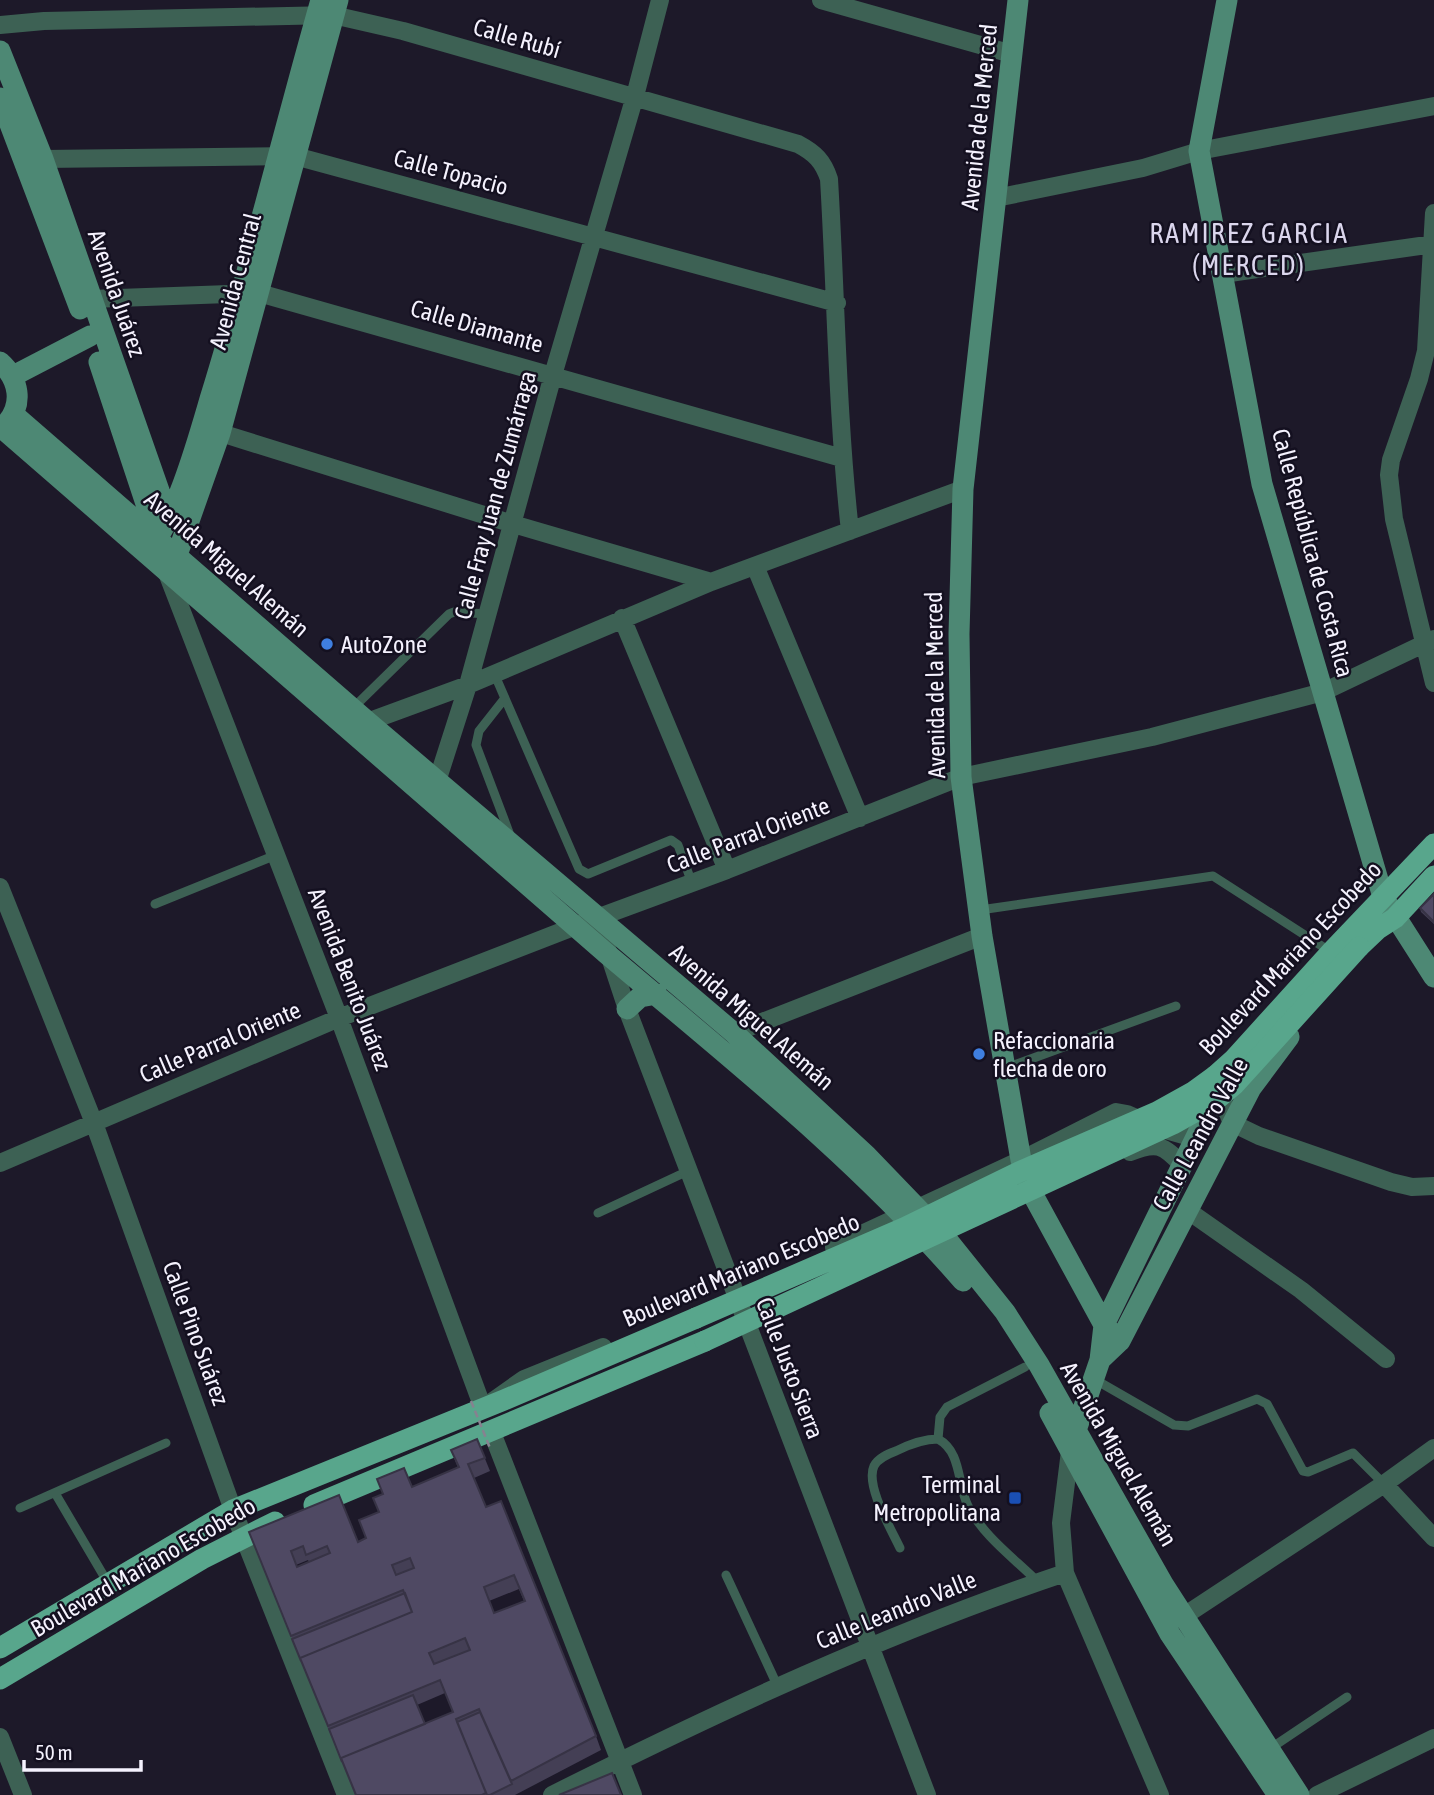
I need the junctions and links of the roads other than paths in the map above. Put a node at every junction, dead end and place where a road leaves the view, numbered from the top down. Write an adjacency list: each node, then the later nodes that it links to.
1 (660, 0): 9 (street, Calle Fray Juan de Zumárraga)
2 (821, 0): 8 (street)
3 (1018, 0): 8 (main road, Avenida de la Merced)
4 (1227, 0): 12 (main road, Calle República de Costa Rica)
5 (327, 7): 6 (street, Calle Rubí); 9 (street, Calle Rubí); 13 (main road, Avenida Central)
6 (0, 25)
7 (0, 51): 14 (main road, Avenida Juárez)
8 (1012, 54): 15 (main road, Avenida de la Merced)
9 (635, 96): 17 (street, Calle Fray Juan de Zumárraga); 22 (street, Calle Rubí)
10 (0, 98): 23 (main road, Avenida Juárez)
11 (1434, 106): 12 (street)
12 (1199, 152): 15 (street); 19 (main road, Calle República de Costa Rica)
13 (287, 155): 14 (street, Calle Topacio); 17 (street, Calle Topacio); 20 (main road, Avenida Central)
14 (43, 159): 21 (main road, Avenida Juárez)
15 (996, 198): 29 (main road, Avenida de la Merced)
16 (1434, 213): 18 (street)
17 (594, 237): 22 (street, Calle Topacio); 25 (street, Calle Fray Juan de Zumárraga)
18 (1434, 244): 19 (street); 39 (street)
19 (1223, 274): 43 (main road, Calle República de Costa Rica)
20 (251, 292): 21 (street, Calle Diamante); 25 (street, Calle Diamante); 27 (main road, Avenida Central)
21 (91, 299): 30 (main road, Avenida Juárez)
22 (837, 303): 28 (street)
23 (90, 336): 24 (main road); 33 (main road, Avenida Juárez)
24 (6, 369): 26 (main road)
25 (553, 375): 28 (street, Calle Diamante); 31 (street, Calle Fray Juan de Zumárraga)
26 (5, 424): 33 (main road, Avenida Miguel Alemán)
27 (211, 430): 30 (main road, Avenida Central); 31 (street); 34 (main road, Avenida Central)
28 (842, 458): 32 (street)
29 (963, 489): 32 (street); 48 (main road, Avenida de la Merced)
30 (169, 518): 33 (main road, Avenida Central); 34 (main road, Avenida Juárez)
31 (513, 524): 36 (street); 37 (street, Calle Fray Juan de Zumárraga)
32 (850, 531): 35 (street)
33 (152, 546): 34 (main road, Avenida Miguel Alemán)
34 (172, 562): 45 (main road, Avenida Miguel Alemán); 47 (main road, Avenida Miguel Alemán); 53 (street, Avenida Benito Juárez)
35 (755, 566): 36 (street); 50 (street)
36 (711, 582): 38 (street)
37 (488, 614): 42 (street, Calle Fray Juan de Zumárraga); 45 (lane)
38 (622, 618): 40 (street); 54 (street)
39 (1429, 642): 41 (street); 43 (street, Calle Parral Oriente)
40 (494, 673): 42 (street); 44 (lane)
41 (1434, 683)
42 (468, 685): 46 (street); 49 (street, Calle Fray Juan de Zumárraga)
43 (1323, 692): 48 (street, Calle Parral Oriente); 58 (main road, Calle República de Costa Rica)
44 (505, 698): 52 (lane); 56 (lane)
45 (352, 708): 46 (main road, Avenida Miguel Alemán)
46 (369, 723): 47 (street); 49 (main road, Avenida Miguel Alemán)
47 (346, 729): 49 (main road, Avenida Miguel Alemán)
48 (961, 777): 50 (street, Calle Parral Oriente); 60 (main road, Avenida de la Merced)
49 (435, 791): 52 (main road, Avenida Miguel Alemán); 62 (main road, Avenida Miguel Alemán)
50 (860, 818): 54 (street, Calle Parral Oriente)
51 (1434, 844): 58 (main road, Boulevard Mariano Escobedo)
52 (515, 847): 62 (main road, Avenida Miguel Alemán)
53 (276, 855): 59 (lane); 69 (street, Avenida Benito Juárez)
54 (727, 870): 56 (street, Calle Parral Oriente)
55 (1434, 876): 61 (main road, Boulevard Mariano Escobedo)
56 (692, 883): 62 (street, Calle Parral Oriente)
57 (0, 887): 73 (street, Calle Pino Suárez)
58 (1384, 897): 61 (main road, Calle República de Costa Rica); 64 (main road, Boulevard Mariano Escobedo)
59 (155, 905)
60 (979, 910): 63 (main road, Avenida de la Merced); 64 (lane)
61 (1395, 918): 65 (main road, Calle República de Costa Rica); 74 (main road, Calle Leandro Valle); 90 (main road, Boulevard Mariano Escobedo, bridge)
62 (594, 932): 66 (main road, Avenida Miguel Alemán); 68 (street, Calle Justo Sierra); 69 (street, Calle Parral Oriente); 70 (main road, Avenida Miguel Alemán); 83 (lane)
63 (982, 936): 70 (street); 72 (main road, Avenida de la Merced)
64 (1331, 952): 71 (main road, Boulevard Mariano Escobedo)
65 (1432, 968)
66 (657, 995): 68 (main road); 83 (main road, Avenida Miguel Alemán)
67 (1176, 1006): 72 (lane)
68 (626, 1009): 79 (street, Calle Justo Sierra)
69 (339, 1018): 73 (street, Calle Parral Oriente); 95 (street, Avenida Benito Juárez)
70 (734, 1033): 83 (main road, Avenida Miguel Alemán)
71 (1234, 1059): 74 (street); 75 (main road, Calle Leandro Valle); 87 (main road, Boulevard Mariano Escobedo, bridge)
72 (1004, 1069): 76 (main road, Avenida de la Merced)
73 (94, 1123): 77 (street, Calle Parral Oriente); 104 (street, Calle Pino Suárez)
74 (1232, 1123): 80 (street); 82 (main road, Calle Leandro Valle)
75 (1194, 1138): 76 (street); 78 (main road, Calle Leandro Valle)
76 (1021, 1160): 81 (main road, Avenida de la Merced); 83 (street)
77 (0, 1163)
78 (1182, 1165): 81 (street); 88 (main road, Calle Leandro Valle)
79 (688, 1171): 84 (lane); 86 (street, Calle Justo Sierra)
80 (1434, 1186)
81 (1033, 1195): 85 (street); 88 (main road, Avenida de la Merced)
82 (1187, 1210): 91 (main road, Calle Leandro Valle); 92 (street)
83 (910, 1212): 85 (main road, Avenida Miguel Alemán); 86 (street)
84 (598, 1213)
85 (938, 1240): 89 (street); 93 (main road, Avenida Miguel Alemán); 98 (main road, Avenida Miguel Alemán)
86 (735, 1293): 87 (street); 89 (street, Calle Justo Sierra)
87 (703, 1312): 90 (street); 95 (main road, Boulevard Mariano Escobedo)
88 (1104, 1325): 91 (main road, Avenida de la Merced); 94 (main road, Calle Leandro Valle)
89 (748, 1328): 90 (street); 113 (street, Calle Justo Sierra)
90 (713, 1341): 96 (main road, Boulevard Mariano Escobedo)
91 (1120, 1341): 94 (main road, Calle Leandro Valle)
92 (1386, 1359)
93 (1025, 1367): 97 (lane); 98 (main road, Avenida Miguel Alemán)
94 (1097, 1370): 98 (main road, Calle Leandro Valle); 101 (lane)
95 (477, 1405): 104 (main road, Boulevard Mariano Escobedo)
96 (491, 1439): 105 (main road, Boulevard Mariano Escobedo); 121 (street)
97 (938, 1439): 107 (lane); 110 (lane)
98 (1073, 1441): 108 (street, Calle Leandro Valle); 112 (main road, Avenida Miguel Alemán); 128 (main road, Avenida Miguel Alemán); 129 (lane)
99 (166, 1443): 102 (lane)
100 (1434, 1448): 101 (street)
101 (1384, 1484): 106 (street); 112 (street)
102 (55, 1493): 103 (lane); 111 (lane)
103 (20, 1508)
104 (233, 1510): 105 (street, Calle Pino Suárez); 111 (main road, Boulevard Mariano Escobedo)
105 (244, 1536): 115 (main road, Boulevard Mariano Escobedo); 123 (street, Calle Pino Suárez)
106 (1434, 1538)
107 (900, 1548)
108 (1065, 1573): 110 (street, Calle Leandro Valle); 127 (street)
109 (726, 1574): 116 (lane)
110 (1038, 1582): 113 (street, Calle Leandro Valle)
111 (108, 1583): 114 (main road, Boulevard Mariano Escobedo)
112 (1184, 1616): 120 (main road, Avenida Miguel Alemán)
113 (871, 1646): 116 (street, Calle Leandro Valle); 126 (street, Calle Justo Sierra)
114 (0, 1648)
115 (0, 1679)
116 (779, 1688): 121 (street, Calle Leandro Valle)
117 (1347, 1697): 120 (lane)
118 (0, 1737): 122 (street)
119 (1434, 1738): 131 (street)
120 (1269, 1749): 130 (main road, Avenida Miguel Alemán)
121 (620, 1761): 124 (street, Calle Leandro Valle); 125 (street)
122 (23, 1795)
123 (346, 1795)
124 (552, 1795)
125 (633, 1795)
126 (927, 1795)
127 (1160, 1795)
128 (1278, 1795)
129 (1289, 1795)
130 (1298, 1795)
131 (1317, 1795)

